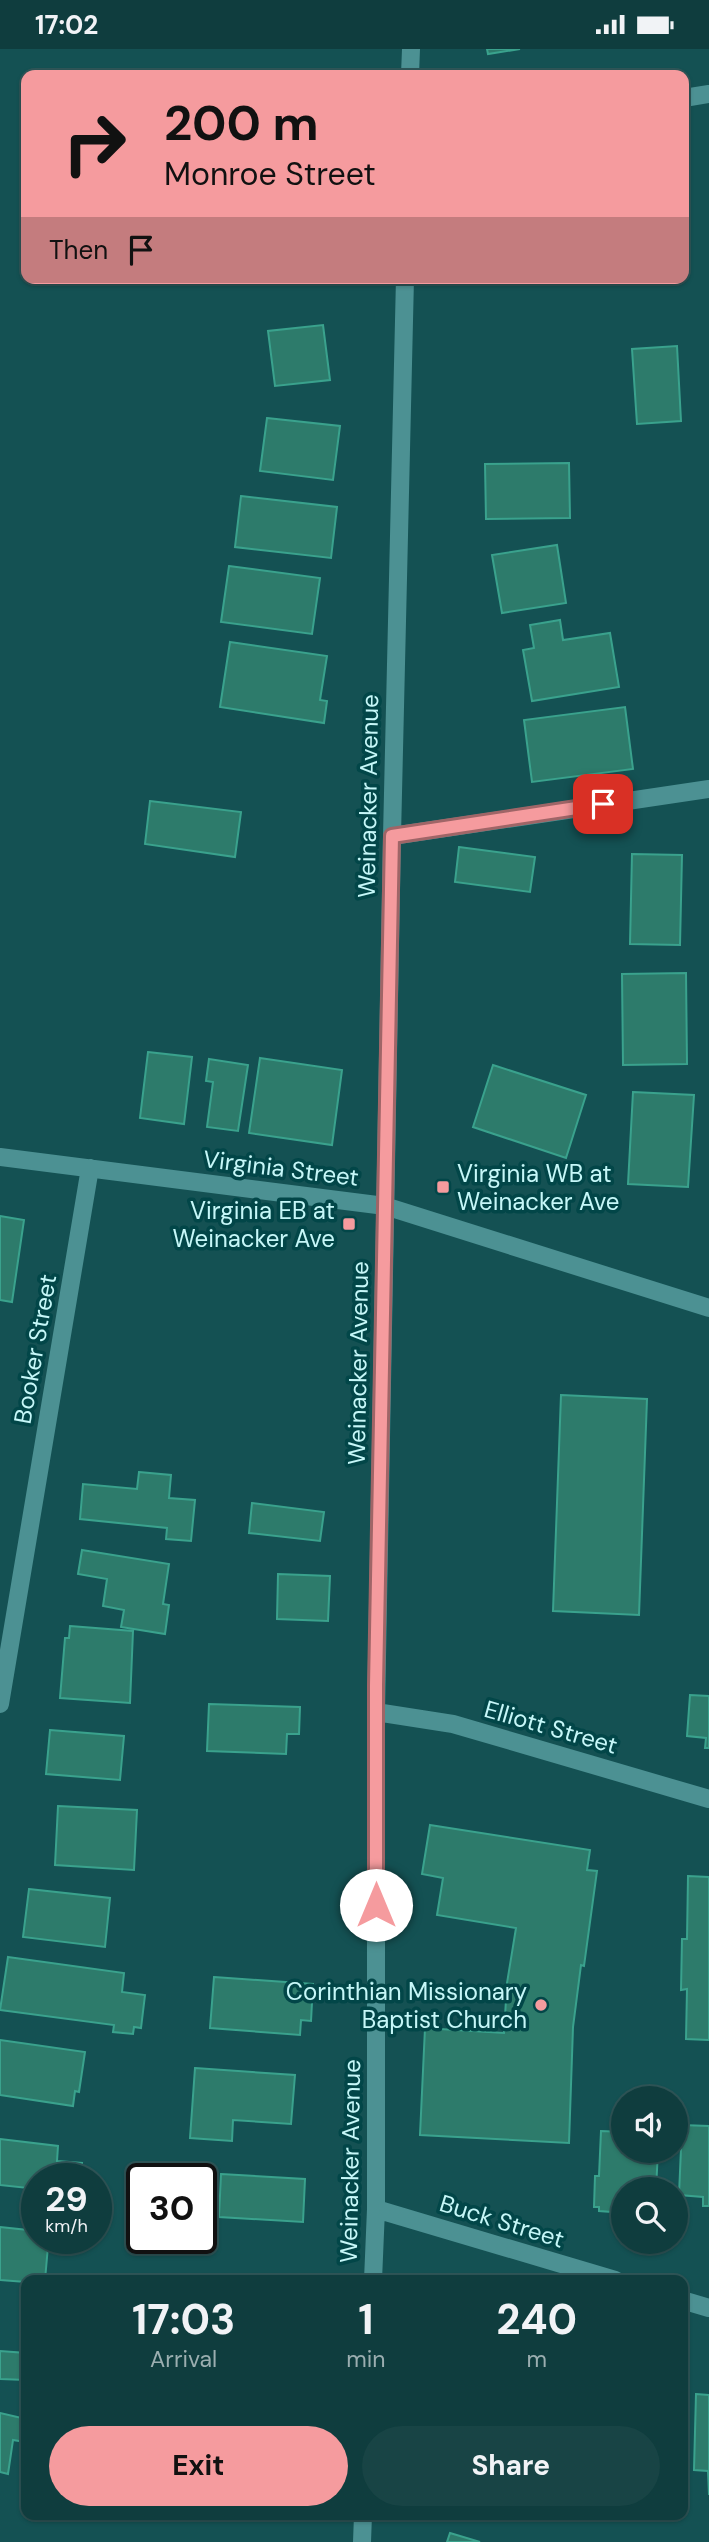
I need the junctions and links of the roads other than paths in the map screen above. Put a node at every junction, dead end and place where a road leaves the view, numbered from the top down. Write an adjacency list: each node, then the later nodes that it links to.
1 (411, 49): 2 (street)
2 (410, 70)
3 (709, 94): 4 (street)
4 (689, 97)
5 (405, 284): 7 (street, Weinacker Avenue)
6 (709, 789): 7 (street)
7 (392, 836): 10 (street, Weinacker Avenue)
8 (0, 1157): 9 (street, Virginia Street)
9 (90, 1168): 10 (street, Virginia Street); 12 (street, Booker Street)
10 (385, 1206): 11 (street, Virginia Street); 13 (street, Weinacker Avenue)
11 (709, 1308)
12 (0, 1704)
13 (376, 1712): 14 (street, Elliott Street); 15 (street, Weinacker Avenue)
14 (709, 1799)
15 (376, 2209): 16 (street, Weinacker Avenue); 17 (street, Buck Street)
16 (373, 2275)
17 (598, 2275)
18 (688, 2302): 19 (street)
19 (709, 2308)
20 (363, 2520): 21 (street)
21 (362, 2542)

